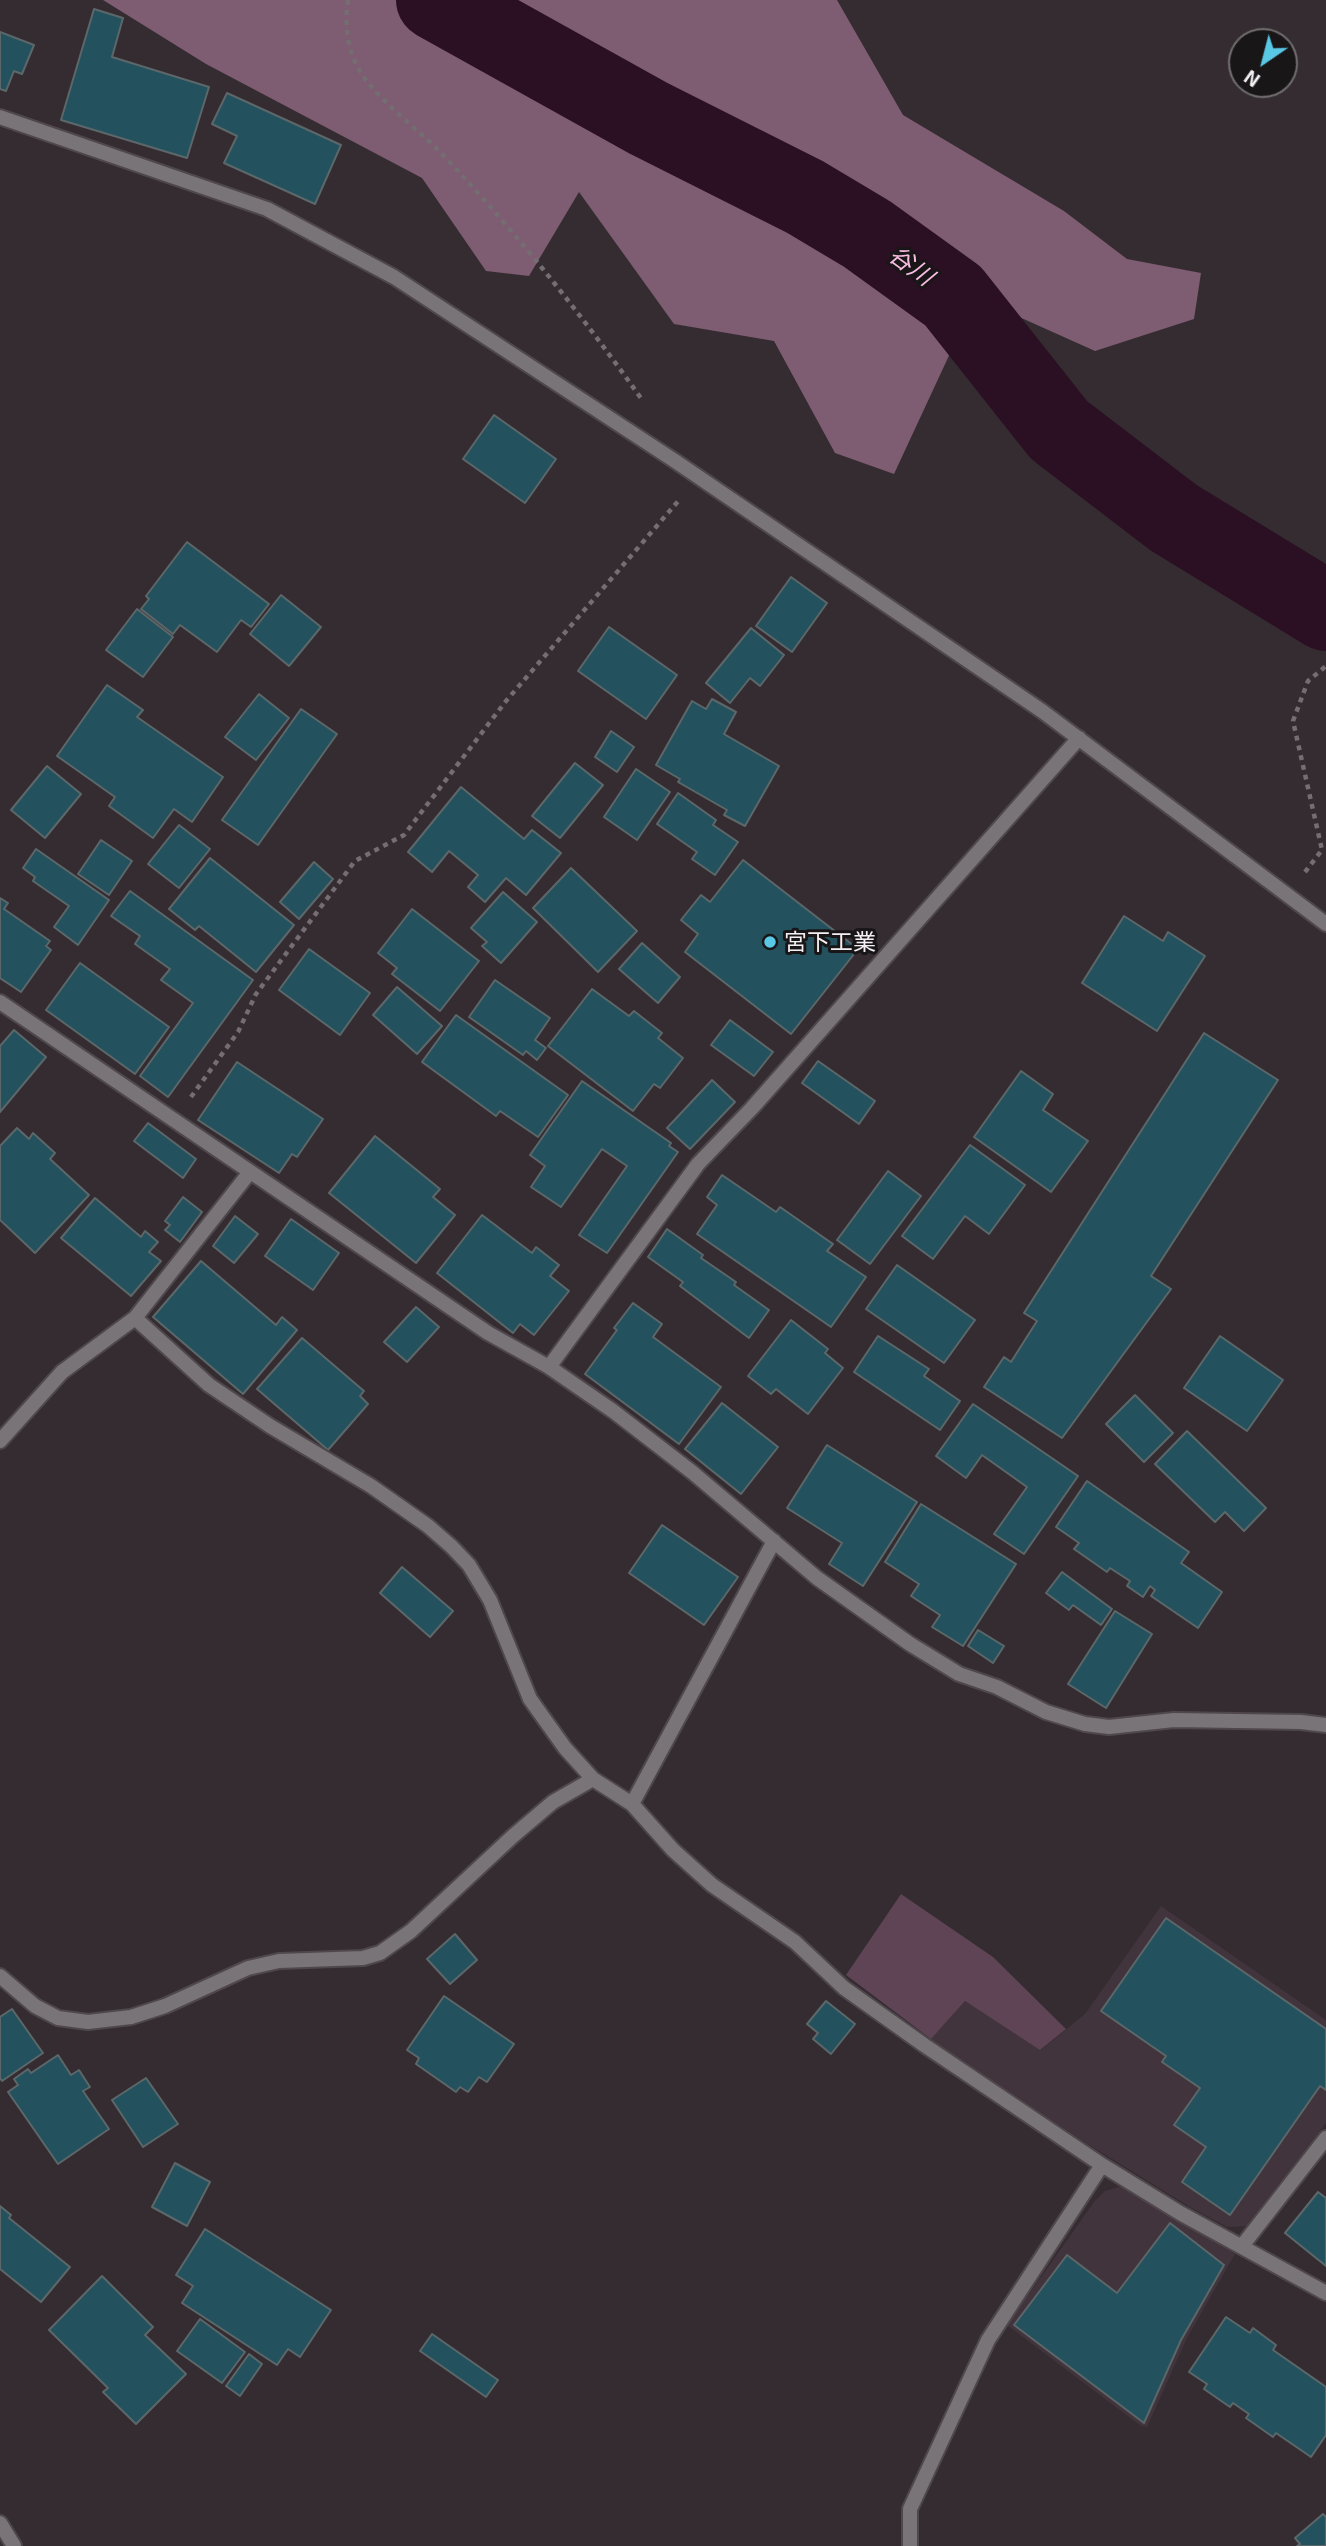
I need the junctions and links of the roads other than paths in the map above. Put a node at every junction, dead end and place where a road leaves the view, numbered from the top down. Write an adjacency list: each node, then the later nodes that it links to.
1 (0, 117): 2 (street)
2 (1079, 738): 3 (street); 7 (street)
3 (1326, 924)
4 (0, 1002): 5 (street)
5 (250, 1171): 6 (street); 7 (street)
6 (135, 1318): 8 (street); 11 (street)
7 (549, 1367): 9 (street)
8 (0, 1441)
9 (774, 1541): 10 (street); 12 (street)
10 (1326, 1725)
11 (593, 1779): 12 (street); 13 (street)
12 (632, 1804): 15 (street)
13 (0, 1976)
14 (1326, 2138): 16 (street)
15 (1102, 2165): 16 (street); 20 (street)
16 (1242, 2246): 17 (street)
17 (1326, 2293)
18 (0, 2523): 19 (street)
19 (14, 2546)
20 (910, 2546)

